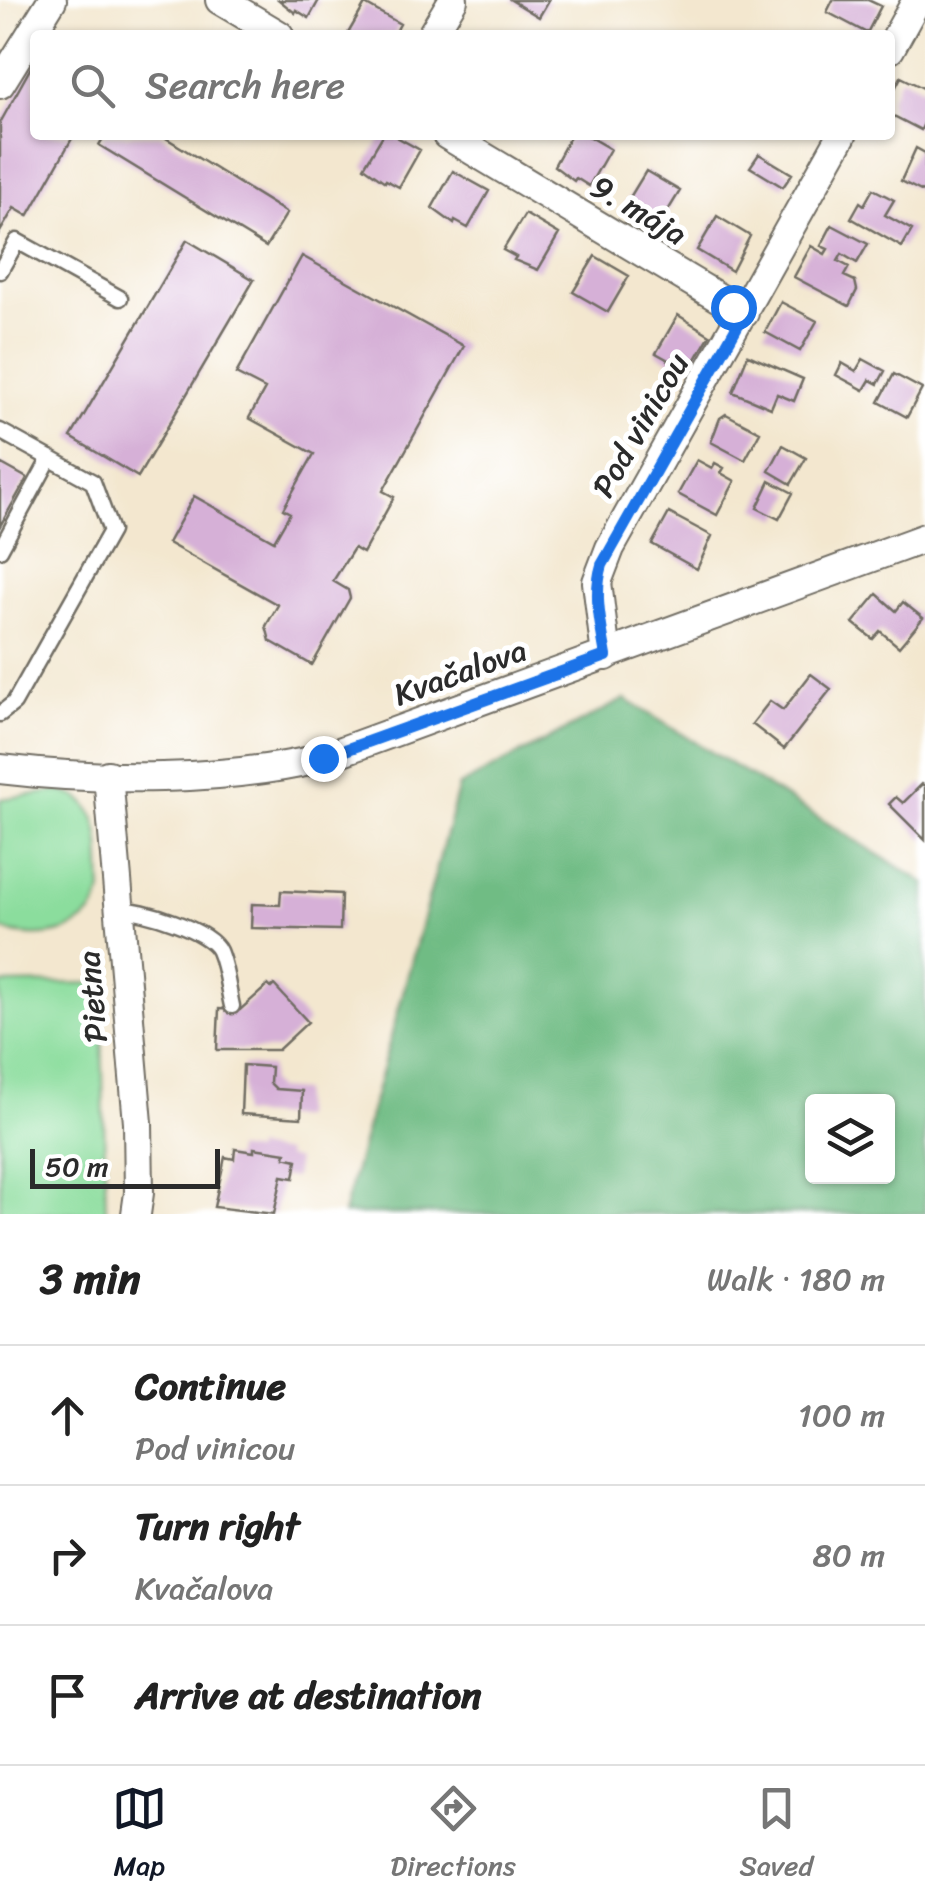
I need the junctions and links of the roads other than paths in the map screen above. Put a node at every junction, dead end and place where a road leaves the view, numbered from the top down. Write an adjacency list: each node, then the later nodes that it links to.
1 (52, 0): 5 (street)
2 (220, 0): 6 (street)
3 (453, 0): 7 (street)
4 (917, 0): 9 (street)
5 (33, 30)
6 (271, 30)
7 (435, 30)
8 (30, 36): 10 (street)
9 (895, 40)
10 (0, 84)
11 (455, 140): 15 (street, 9. mája)
12 (839, 140): 15 (street, Pod vinicou)
13 (0, 270): 14 (lane)
14 (120, 298)
15 (744, 314): 20 (street, Pod vinicou)
16 (0, 431): 17 (lane)
17 (50, 458): 19 (lane); 21 (lane)
18 (925, 538): 20 (street, Kvačalova)
19 (2, 544)
20 (606, 656): 23 (street, Kvačalova)
21 (0, 714)
22 (0, 769): 23 (street, Kvačalova)
23 (108, 774): 24 (street, Pietna)
24 (119, 909): 25 (lane); 26 (street, Pietna)
25 (232, 1006)
26 (136, 1214)

